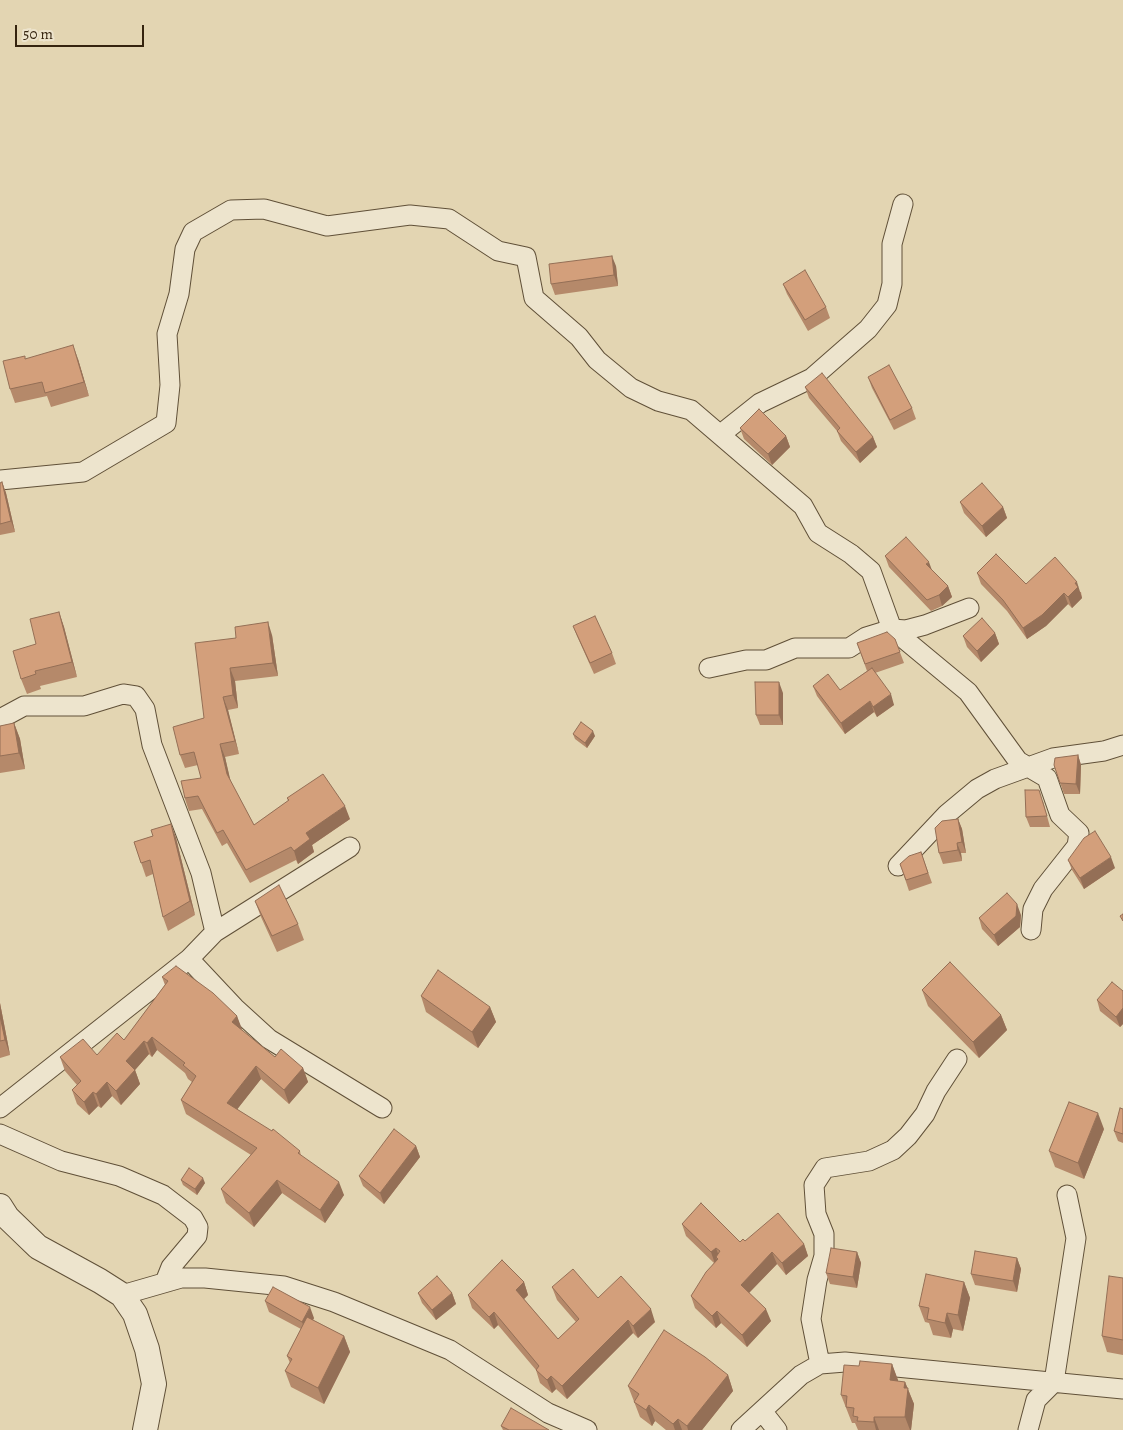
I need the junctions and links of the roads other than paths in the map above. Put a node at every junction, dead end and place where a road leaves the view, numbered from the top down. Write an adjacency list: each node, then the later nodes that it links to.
1 (903, 204): 2 (street)
2 (721, 434): 3 (street); 5 (street)
3 (0, 480)
4 (969, 608): 5 (street)
5 (892, 629): 6 (street); 9 (street)
6 (709, 668)
7 (0, 718): 13 (street)
8 (1123, 745): 9 (street)
9 (1027, 768): 11 (street); 12 (street)
10 (350, 847): 13 (street)
11 (898, 866)
12 (1031, 930)
13 (215, 932): 14 (street)
14 (189, 959): 16 (street); 17 (street)
15 (957, 1059): 23 (street)
16 (0, 1108)
17 (382, 1108)
18 (0, 1134): 21 (street)
19 (1067, 1195): 24 (street)
20 (0, 1206): 22 (street)
21 (165, 1282): 22 (street); 28 (street)
22 (122, 1295): 27 (street)
23 (820, 1364): 24 (street); 26 (street)
24 (1054, 1382): 25 (street); 31 (street)
25 (1123, 1389)
26 (762, 1411): 29 (street); 30 (street)
27 (145, 1430)
28 (587, 1430)
29 (741, 1430)
30 (777, 1430)
31 (1028, 1430)

